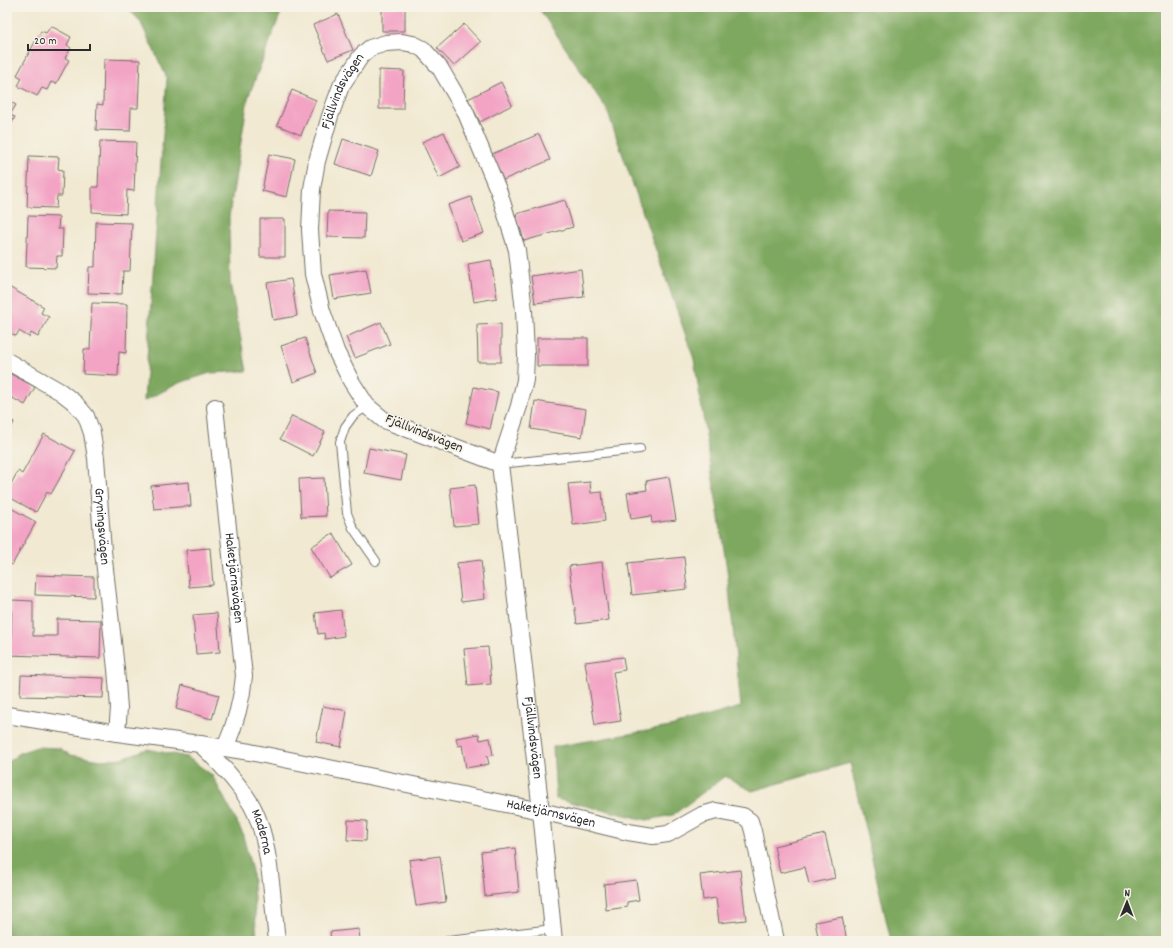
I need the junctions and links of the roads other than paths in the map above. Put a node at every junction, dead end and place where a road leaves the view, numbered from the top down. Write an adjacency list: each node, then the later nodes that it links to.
1 (7, 361): 8 (street, Gryningsvägen)
2 (367, 406): 5 (street, Fjällvindsvägen); 5 (street, Fjällvindsvägen); 6 (lane)
3 (215, 407): 10 (street, Haketjärnsvägen)
4 (640, 449): 5 (lane)
5 (500, 464): 11 (street, Fjällvindsvägen)
6 (376, 561)
7 (7, 716): 8 (street, Haketjärnsvägen)
8 (117, 734): 9 (street, Haketjärnsvägen)
9 (200, 744): 10 (street, Haketjärnsvägen); 13 (street, Maderna)
10 (225, 748): 11 (street, Haketjärnsvägen)
11 (541, 811): 12 (street, Fjällvindsvägen); 15 (street, Haketjärnsvägen)
12 (554, 935): 14 (lane)
13 (277, 941)
14 (448, 941)
15 (776, 941)

